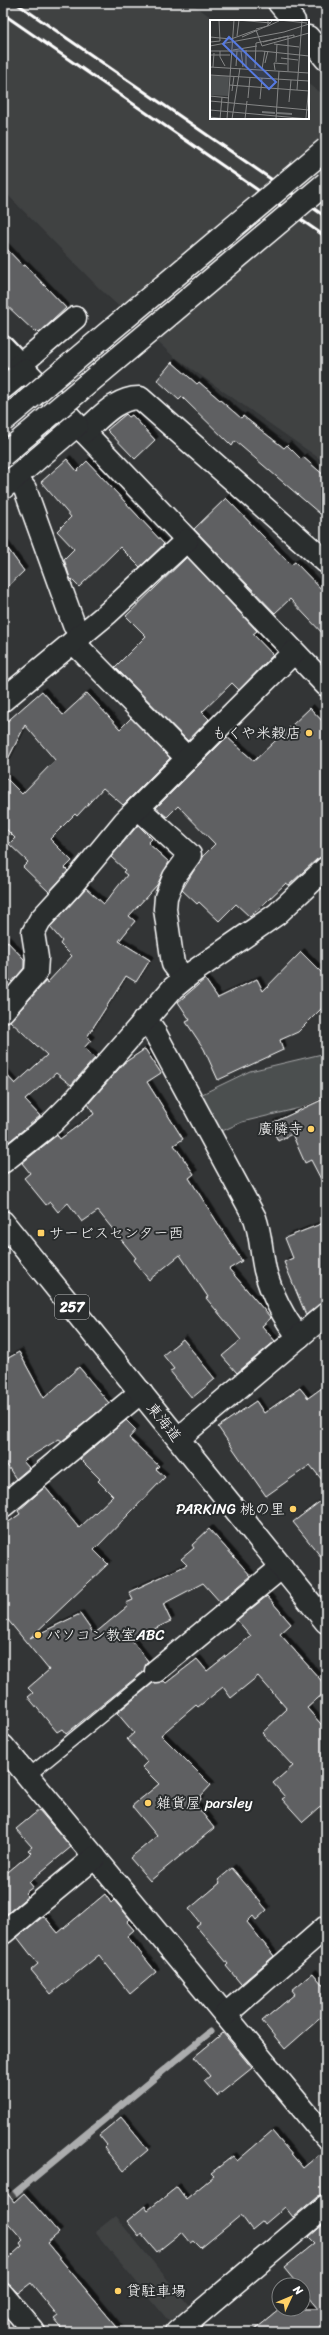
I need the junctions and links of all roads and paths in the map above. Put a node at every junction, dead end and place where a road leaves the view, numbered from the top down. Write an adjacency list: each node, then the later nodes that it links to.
1 (280, 3): 2 (main road)
2 (293, 20)
3 (309, 38): 4 (main road)
4 (326, 58)
5 (326, 149): 11 (main road, bridge)
6 (326, 183): 13 (main road, bridge)
7 (75, 318): 9 (main road)
8 (3, 347): 9 (main road)
9 (22, 367): 10 (main road); 12 (main road)
10 (3, 388)
11 (3, 421)
12 (80, 429): 14 (main road); 15 (main road); 16 (main road)
13 (3, 455)
14 (9, 482): 17 (main road)
15 (187, 540): 17 (main road); 18 (main road)
16 (326, 562)
17 (77, 639): 20 (main road); 21 (main road)
18 (294, 652): 19 (main road); 21 (main road)
19 (326, 685)
20 (3, 700)
21 (187, 758): 22 (main road)
22 (138, 808): 24 (main road); 25 (main road)
23 (326, 868): 24 (main road)
24 (184, 978): 26 (main road)
25 (3, 1011)
26 (144, 1021): 27 (main road); 30 (main road)
27 (3, 1162)
28 (3, 1222): 31 (main road, 東海道 / 257)
29 (326, 1314): 30 (main road)
30 (299, 1336): 32 (main road)
31 (141, 1392): 32 (main road, 東海道 / 257); 33 (main road)
32 (178, 1439): 34 (main road, 東海道 / 257)
33 (3, 1506)
34 (282, 1567): 35 (main road, 東海道 / 257); 36 (main road)
35 (326, 1622)
36 (156, 1671): 38 (lane)
37 (3, 1746): 38 (main road)
38 (28, 1776): 39 (main road)
39 (95, 1857): 41 (main road); 42 (main road)
40 (326, 1927): 42 (main road)
41 (3, 1933)
42 (225, 2015): 43 (main road)
43 (326, 2137)
44 (326, 2206): 47 (main road)
45 (3, 2295): 46 (main road)
46 (34, 2332)
47 (177, 2332)

